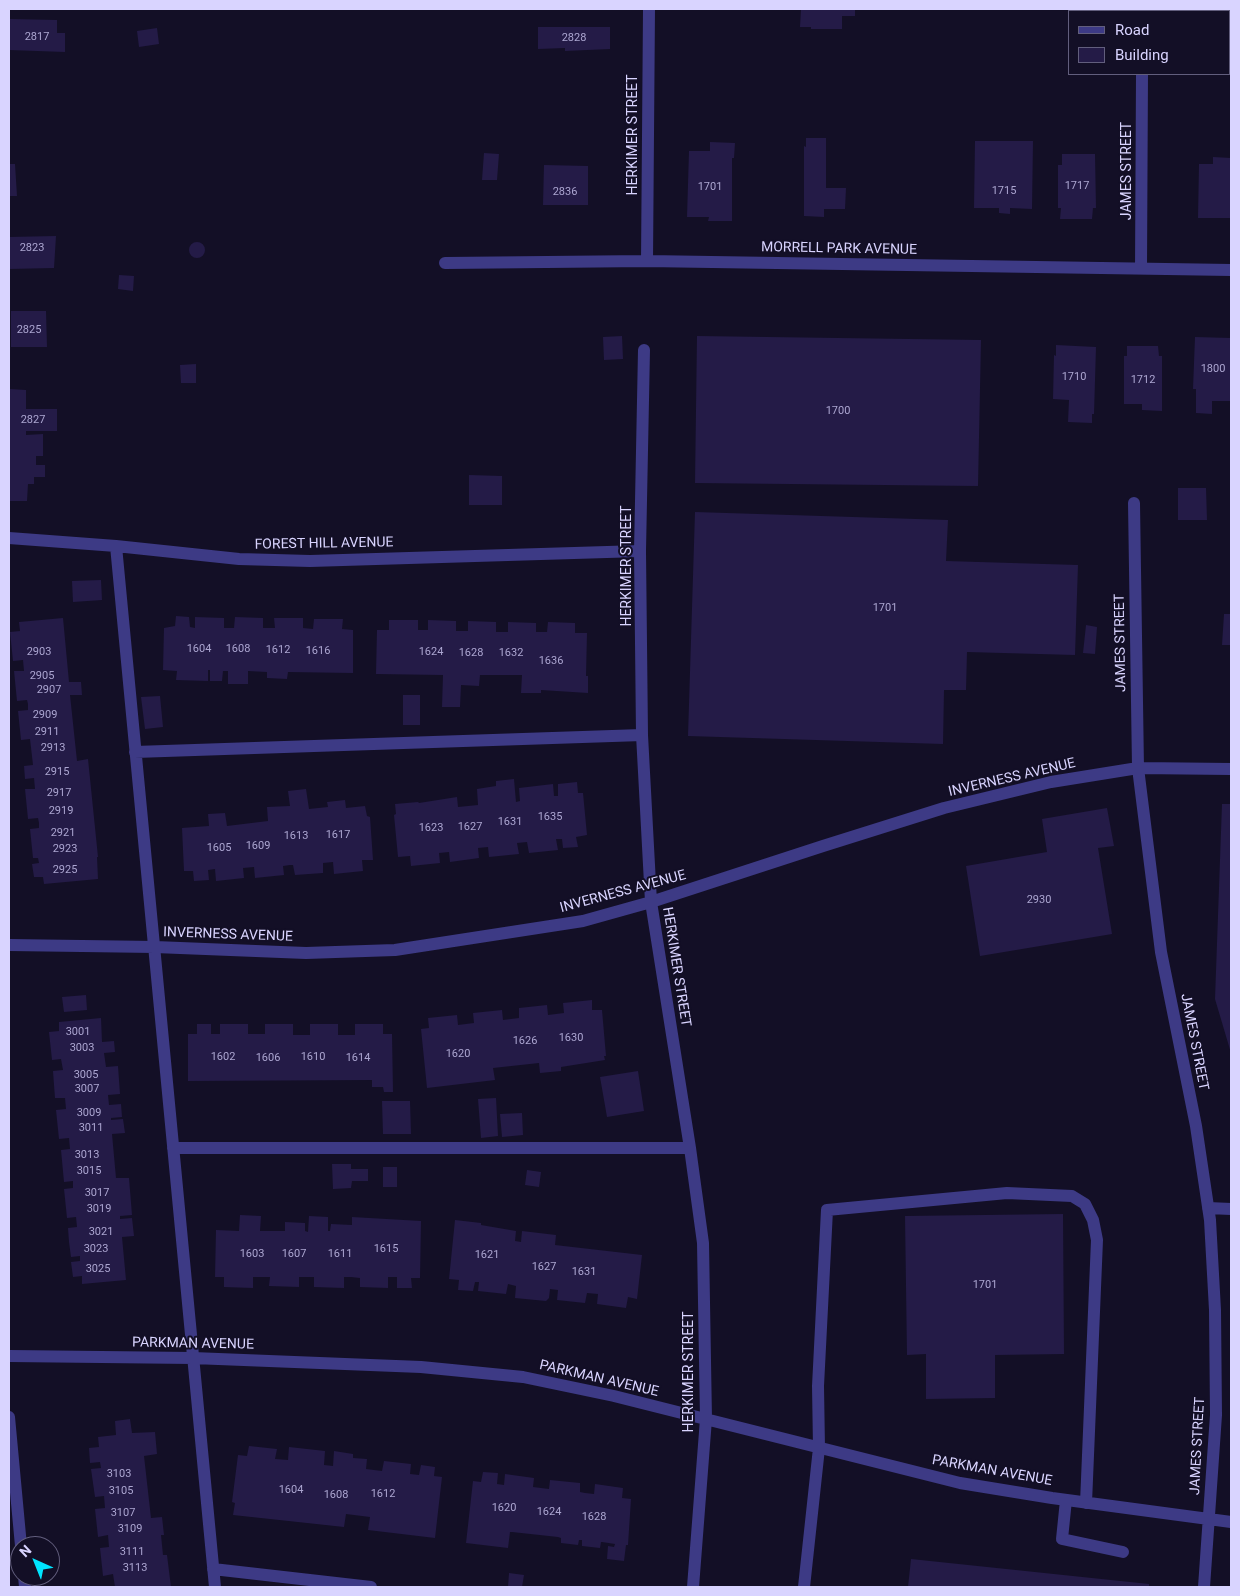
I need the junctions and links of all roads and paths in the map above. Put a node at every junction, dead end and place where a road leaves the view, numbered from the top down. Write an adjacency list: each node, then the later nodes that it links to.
1 (649, 9): 3 (street, HERKIMER STREET)
2 (1142, 75): 5 (street, JAMES STREET)
3 (647, 261): 4 (street, MORRELL PARK AVENUE); 5 (street, MORRELL PARK AVENUE)
4 (446, 263)
5 (1141, 268): 6 (street, MORRELL PARK AVENUE)
6 (1231, 270)
7 (644, 350): 11 (street, HERKIMER STREET)
8 (1134, 503): 14 (street, JAMES STREET)
9 (9, 538): 10 (street, FOREST HILL AVENUE)
10 (116, 546): 11 (street, FOREST HILL AVENUE); 13 (street)
11 (640, 551): 12 (street, HERKIMER STREET)
12 (642, 735): 13 (street); 16 (street, HERKIMER STREET)
13 (135, 752): 18 (street)
14 (1138, 768): 15 (street, INVERNESS AVENUE); 16 (street, INVERNESS AVENUE); 21 (street, JAMES STREET)
15 (1231, 769)
16 (651, 902): 18 (street, INVERNESS AVENUE); 20 (street, HERKIMER STREET)
17 (9, 945): 18 (street, INVERNESS AVENUE)
18 (155, 946): 19 (street)
19 (173, 1148): 20 (street); 24 (street)
20 (690, 1148): 26 (street, HERKIMER STREET)
21 (1208, 1208): 22 (street); 30 (street, JAMES STREET)
22 (1231, 1209)
23 (9, 1356): 24 (street, PARKMAN AVENUE)
24 (193, 1358): 26 (street, PARKMAN AVENUE); 34 (street)
25 (9, 1417): 32 (street)
26 (706, 1419): 27 (street, PARKMAN AVENUE); 37 (street, HERKIMER STREET)
27 (819, 1448): 28 (street, PARKMAN AVENUE); 29 (street); 38 (street)
28 (1066, 1500): 29 (street, PARKMAN AVENUE); 33 (street)
29 (1086, 1503): 30 (street, PARKMAN AVENUE)
30 (1209, 1520): 31 (street, PARKMAN AVENUE); 39 (street, JAMES STREET)
31 (1231, 1522)
32 (20, 1536)
33 (1123, 1552)
34 (213, 1569): 35 (street); 36 (street)
35 (215, 1587)
36 (371, 1587)
37 (693, 1587)
38 (804, 1587)
39 (1204, 1587)

